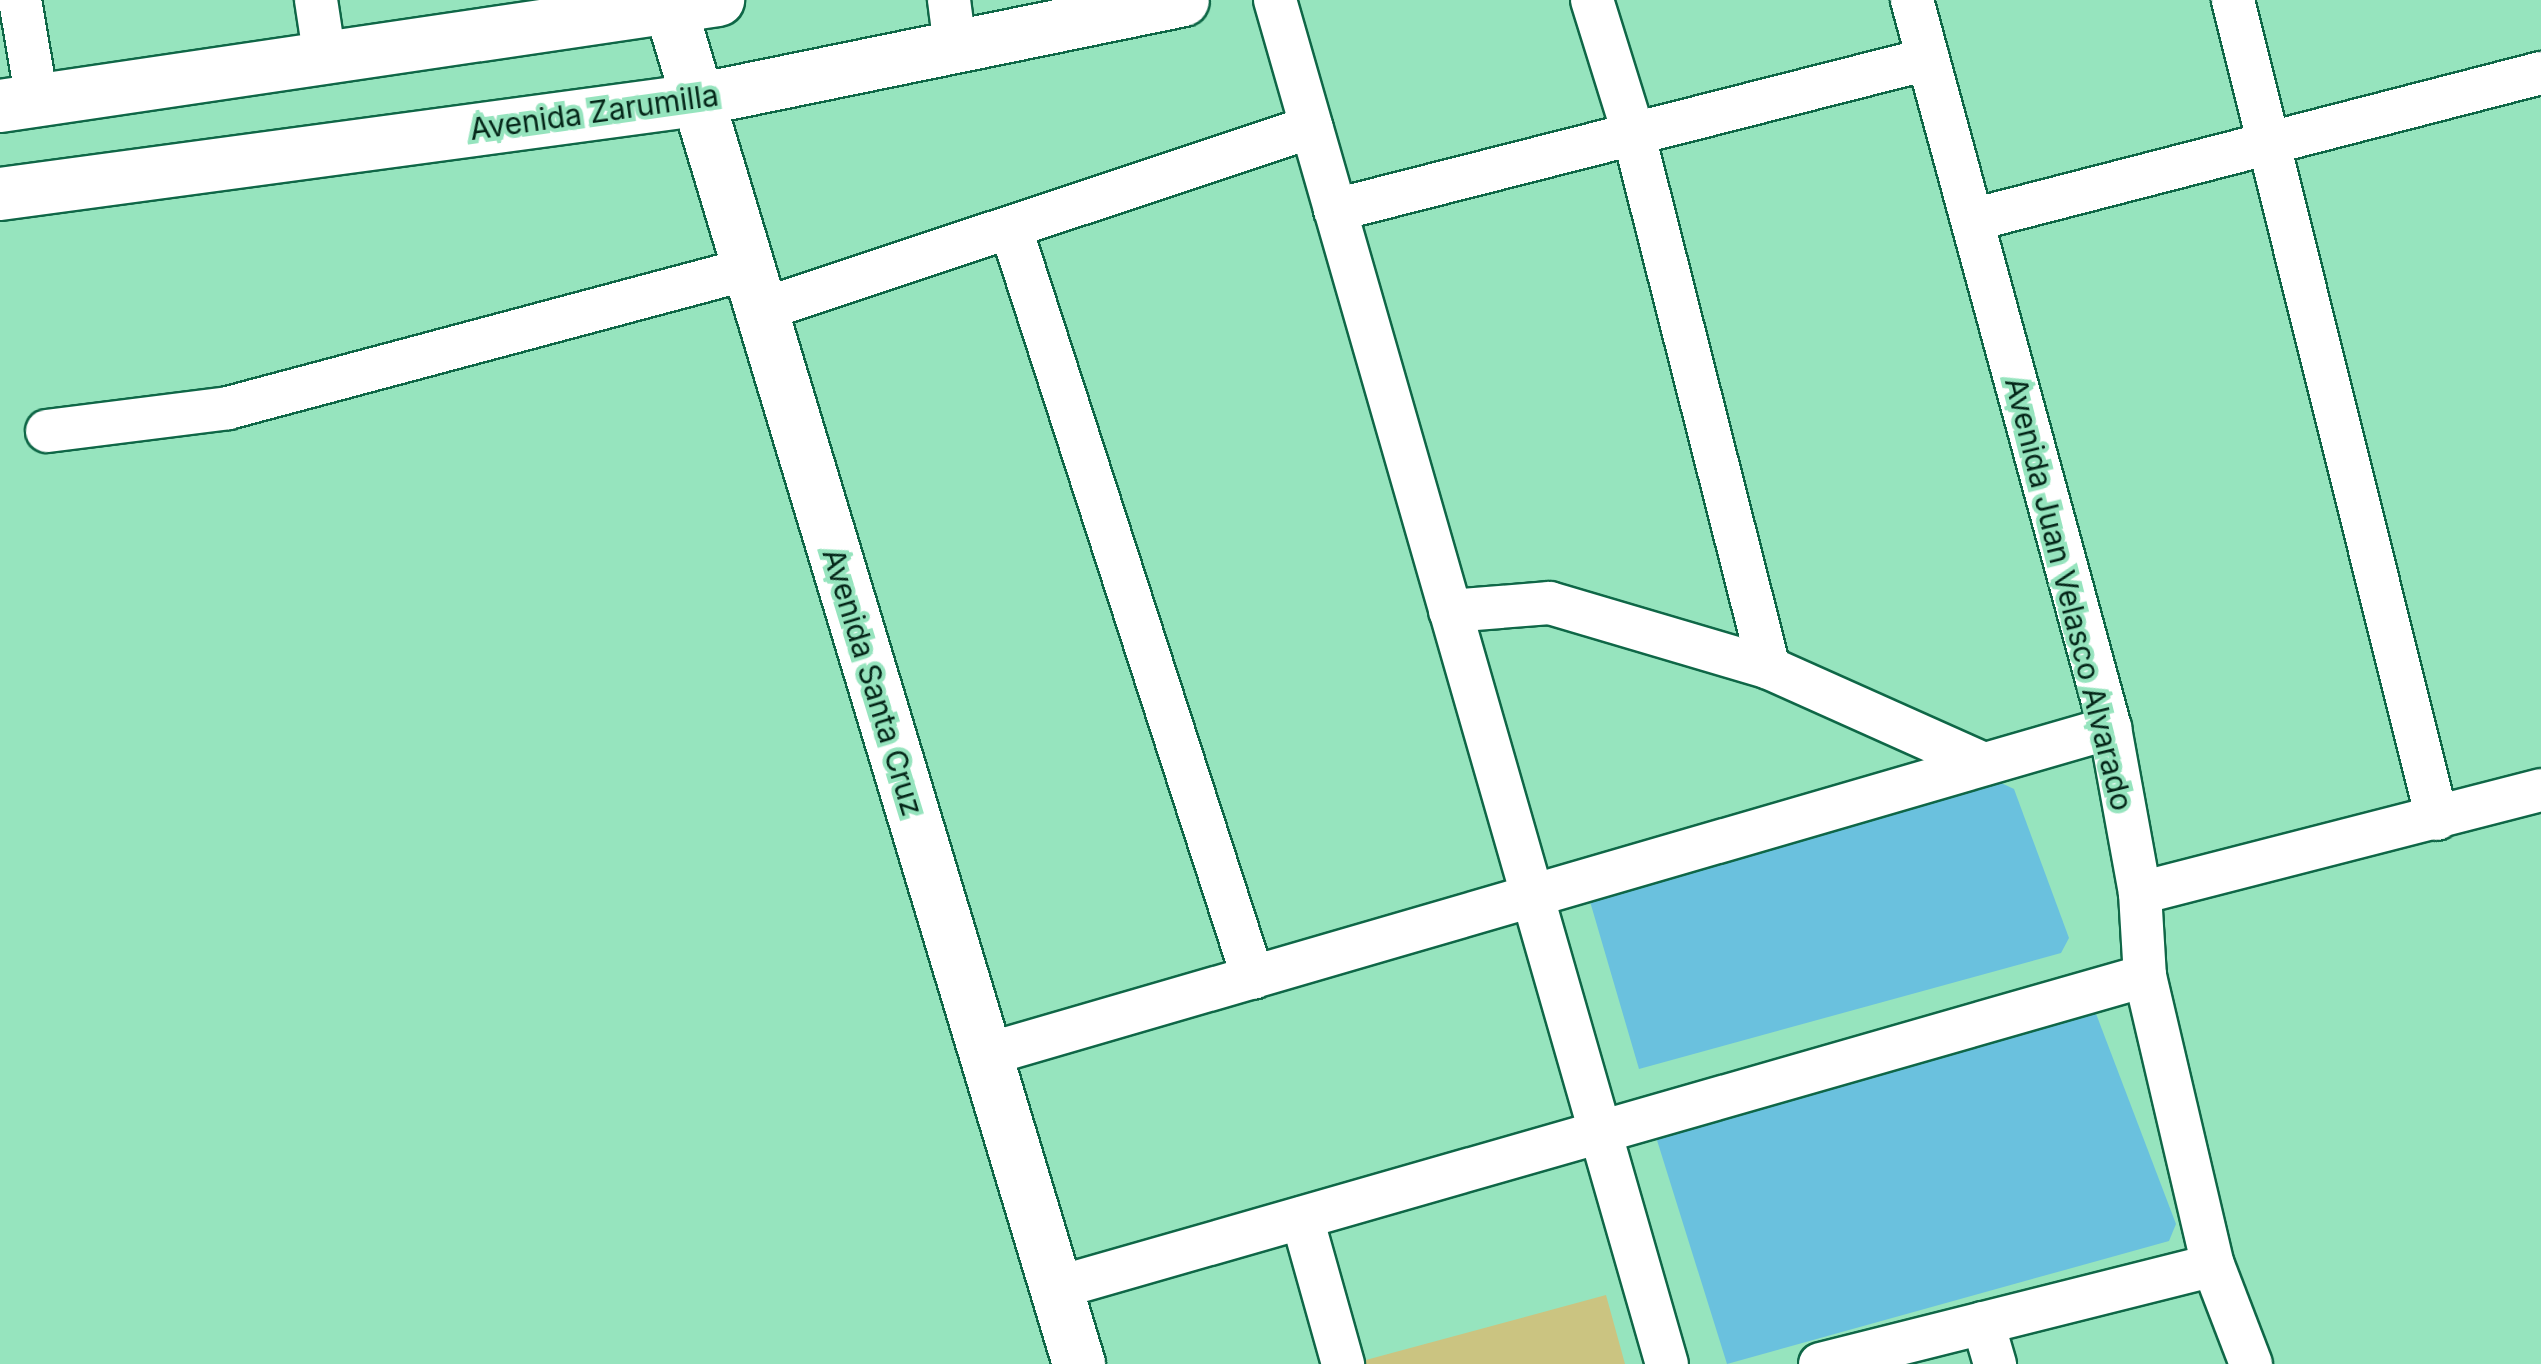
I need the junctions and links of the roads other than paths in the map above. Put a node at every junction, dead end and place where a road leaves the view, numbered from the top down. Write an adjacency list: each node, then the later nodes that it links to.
1 (20, 0): 14 (street)
2 (316, 0): 10 (street)
3 (1184, 0): 9 (street, Avenida Zarumilla)
4 (1275, 0): 15 (street)
5 (1592, 0): 16 (street)
6 (1912, 0): 11 (street, Avenida Juan Velasco Alvarado)
7 (2234, 0): 17 (street)
8 (684, 2): 10 (street); 13 (street, Avenida Santa Cruz)
9 (952, 23): 13 (street, Avenida Zarumilla)
10 (324, 59): 14 (street)
11 (1928, 59): 16 (street); 20 (street, Avenida Juan Velasco Alvarado)
12 (2541, 73): 17 (street)
13 (697, 100): 18 (street, Avenida Zarumilla); 22 (street, Avenida Santa Cruz)
14 (18, 103)
15 (1311, 127): 19 (street); 21 (street)
16 (1632, 132): 19 (street); 25 (street)
17 (2269, 143): 20 (street); 29 (street)
18 (0, 194)
19 (1335, 210): 24 (street)
20 (1972, 220): 26 (street, Avenida Juan Velasco Alvarado)
21 (1011, 229): 22 (street); 33 (street)
22 (754, 289): 23 (street); 34 (street, Avenida Santa Cruz)
23 (47, 431)
24 (1450, 611): 25 (street); 31 (street)
25 (1769, 668): 27 (street)
26 (2110, 728): 27 (street); 30 (street, Avenida Juan Velasco Alvarado)
27 (1984, 764): 31 (street)
28 (2541, 790): 29 (street)
29 (2438, 819): 30 (street)
30 (2140, 893): 32 (street, Avenida Juan Velasco Alvarado)
31 (1532, 896): 33 (street); 35 (street)
32 (2146, 976): 35 (street); 37 (street, Avenida Juan Velasco Alvarado)
33 (1253, 978): 34 (street)
34 (985, 1055): 38 (street, Avenida Santa Cruz)
35 (1600, 1132): 36 (street); 42 (street)
36 (1302, 1218): 38 (street); 41 (street)
37 (2212, 1265): 39 (street); 45 (street, Avenida Juan Velasco Alvarado)
38 (1056, 1288): 40 (street, Avenida Santa Cruz)
39 (1983, 1323): 43 (street); 44 (street)
40 (1078, 1364)
41 (1343, 1364)
42 (1667, 1364)
43 (1820, 1364)
44 (1995, 1364)
45 (2251, 1364)

